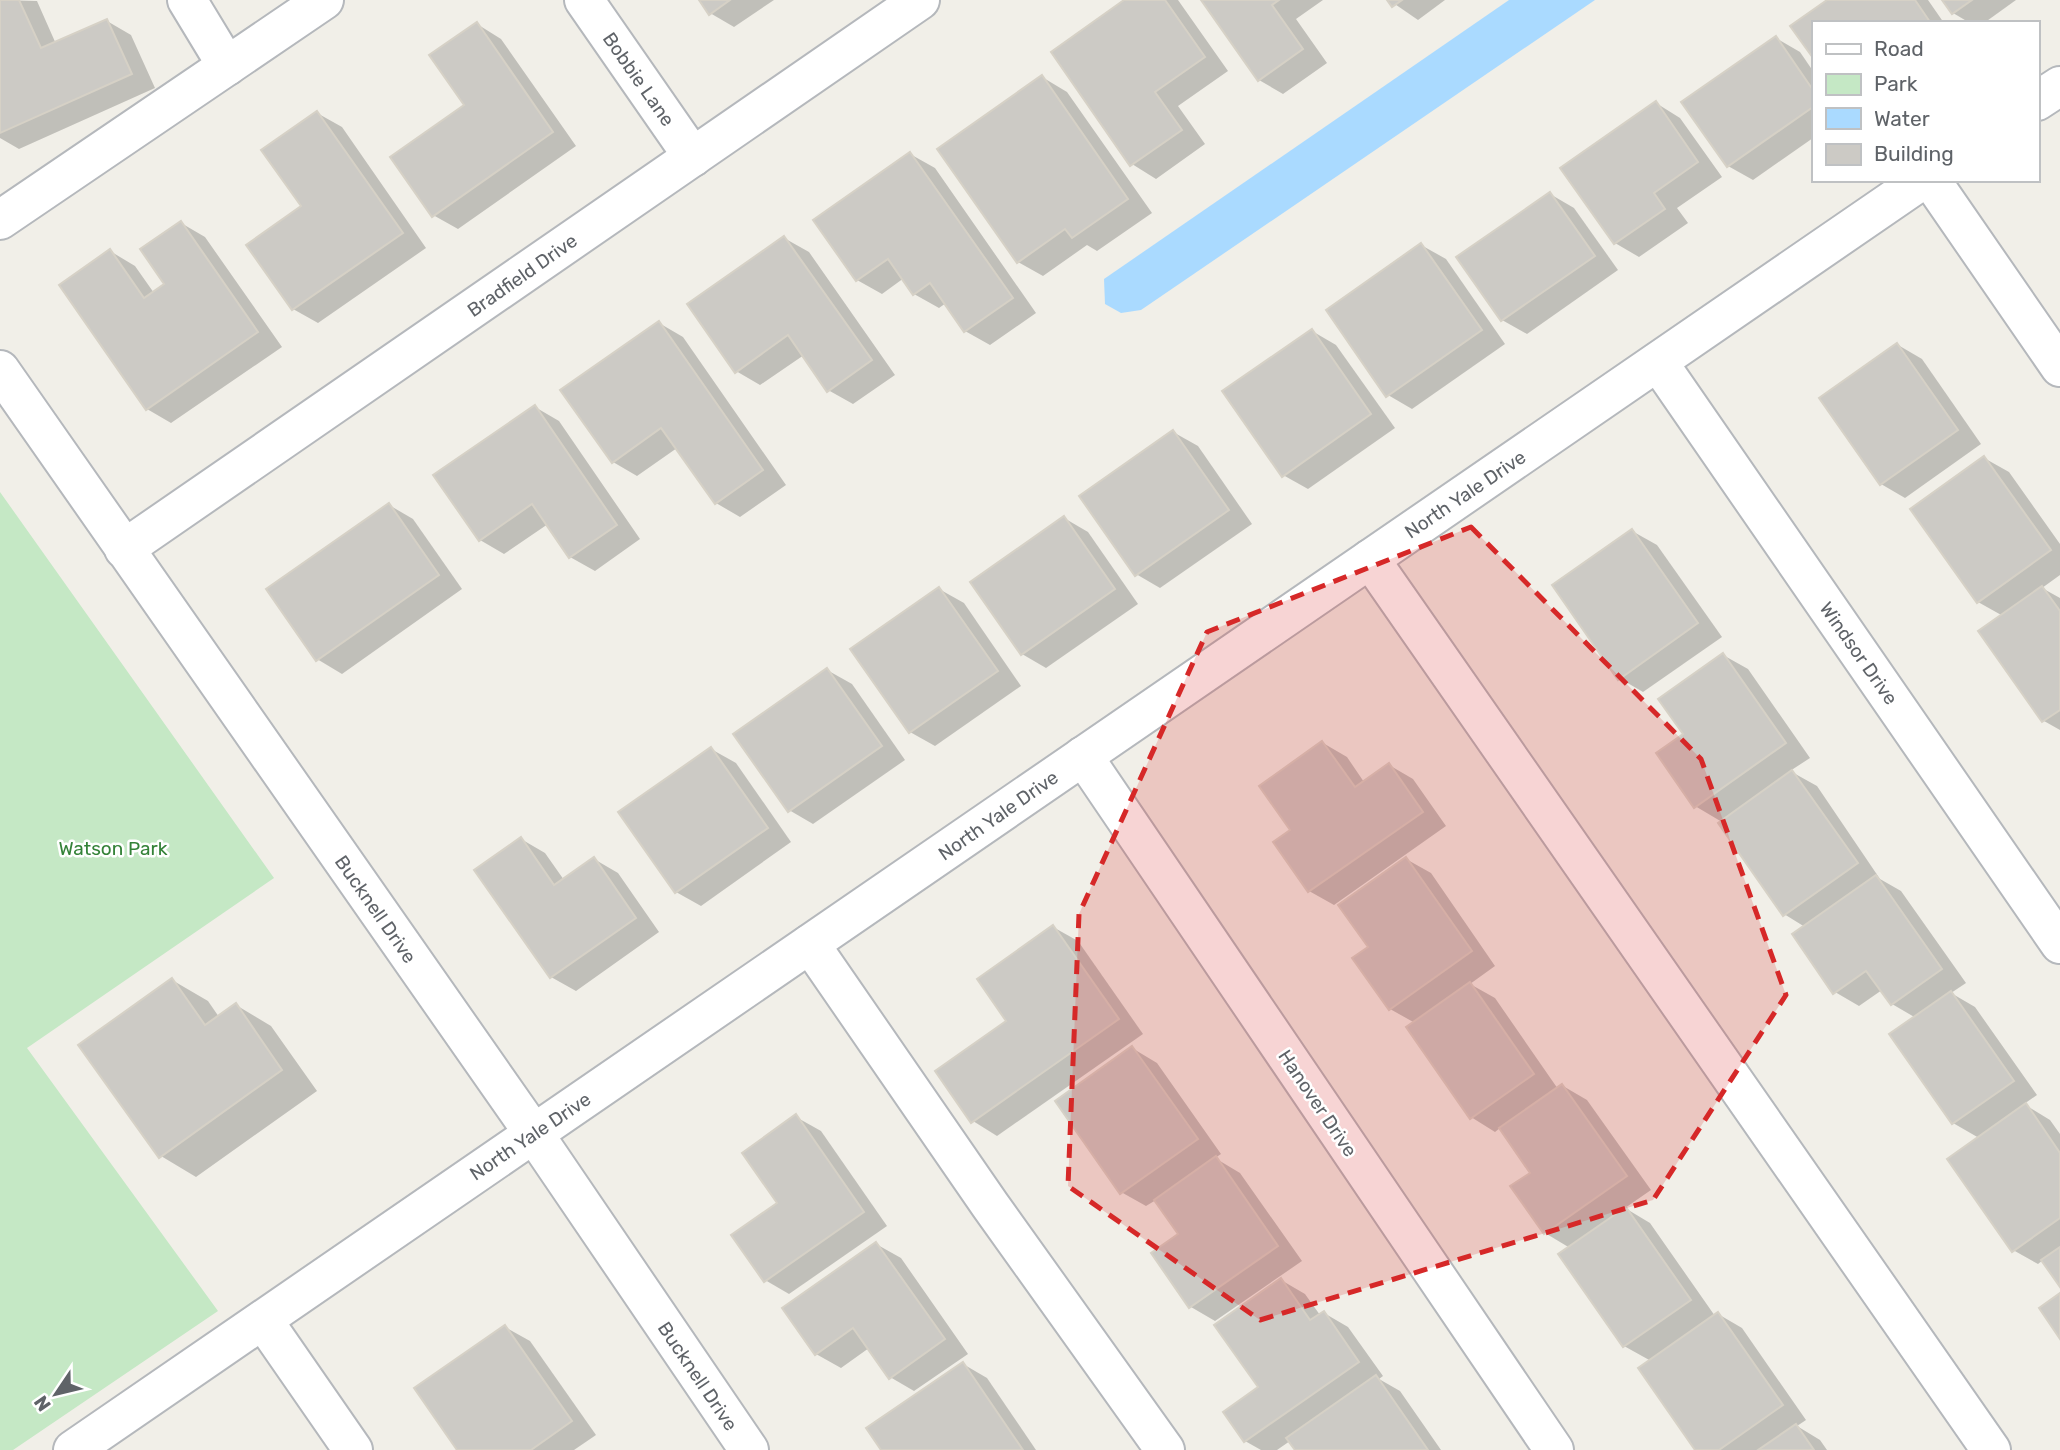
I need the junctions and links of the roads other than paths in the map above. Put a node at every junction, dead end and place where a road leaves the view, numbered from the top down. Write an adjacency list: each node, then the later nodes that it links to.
1 (187, 0): 5 (street)
2 (324, 0): 5 (street)
3 (584, 0): 8 (street, Bobbie Lane)
4 (920, 0): 8 (street, Bradfield Drive)
5 (227, 66): 11 (street)
6 (2060, 86): 7 (street)
7 (2039, 100)
8 (693, 157): 15 (street, Bradfield Drive)
9 (1919, 182): 12 (street, North Yale Drive)
10 (1932, 182): 13 (street)
11 (0, 220)
12 (1658, 362): 16 (street, North Yale Drive); 19 (street, Windsor Drive)
13 (2060, 367)
14 (0, 370): 15 (street, Bucknell Drive)
15 (124, 549): 20 (street, Bucknell Drive)
16 (1370, 559): 17 (street, North Yale Drive); 27 (street)
17 (1083, 756): 18 (street, North Yale Drive); 26 (street, Hanover Drive)
18 (810, 944): 20 (street, North Yale Drive); 25 (street)
19 (2060, 944)
20 (534, 1134): 21 (street, North Yale Drive); 24 (street, Bucknell Drive)
21 (263, 1320): 22 (street, North Yale Drive); 23 (street)
22 (73, 1450)
23 (353, 1450)
24 (749, 1450)
25 (1165, 1450)
26 (1554, 1450)
27 (1991, 1450)

